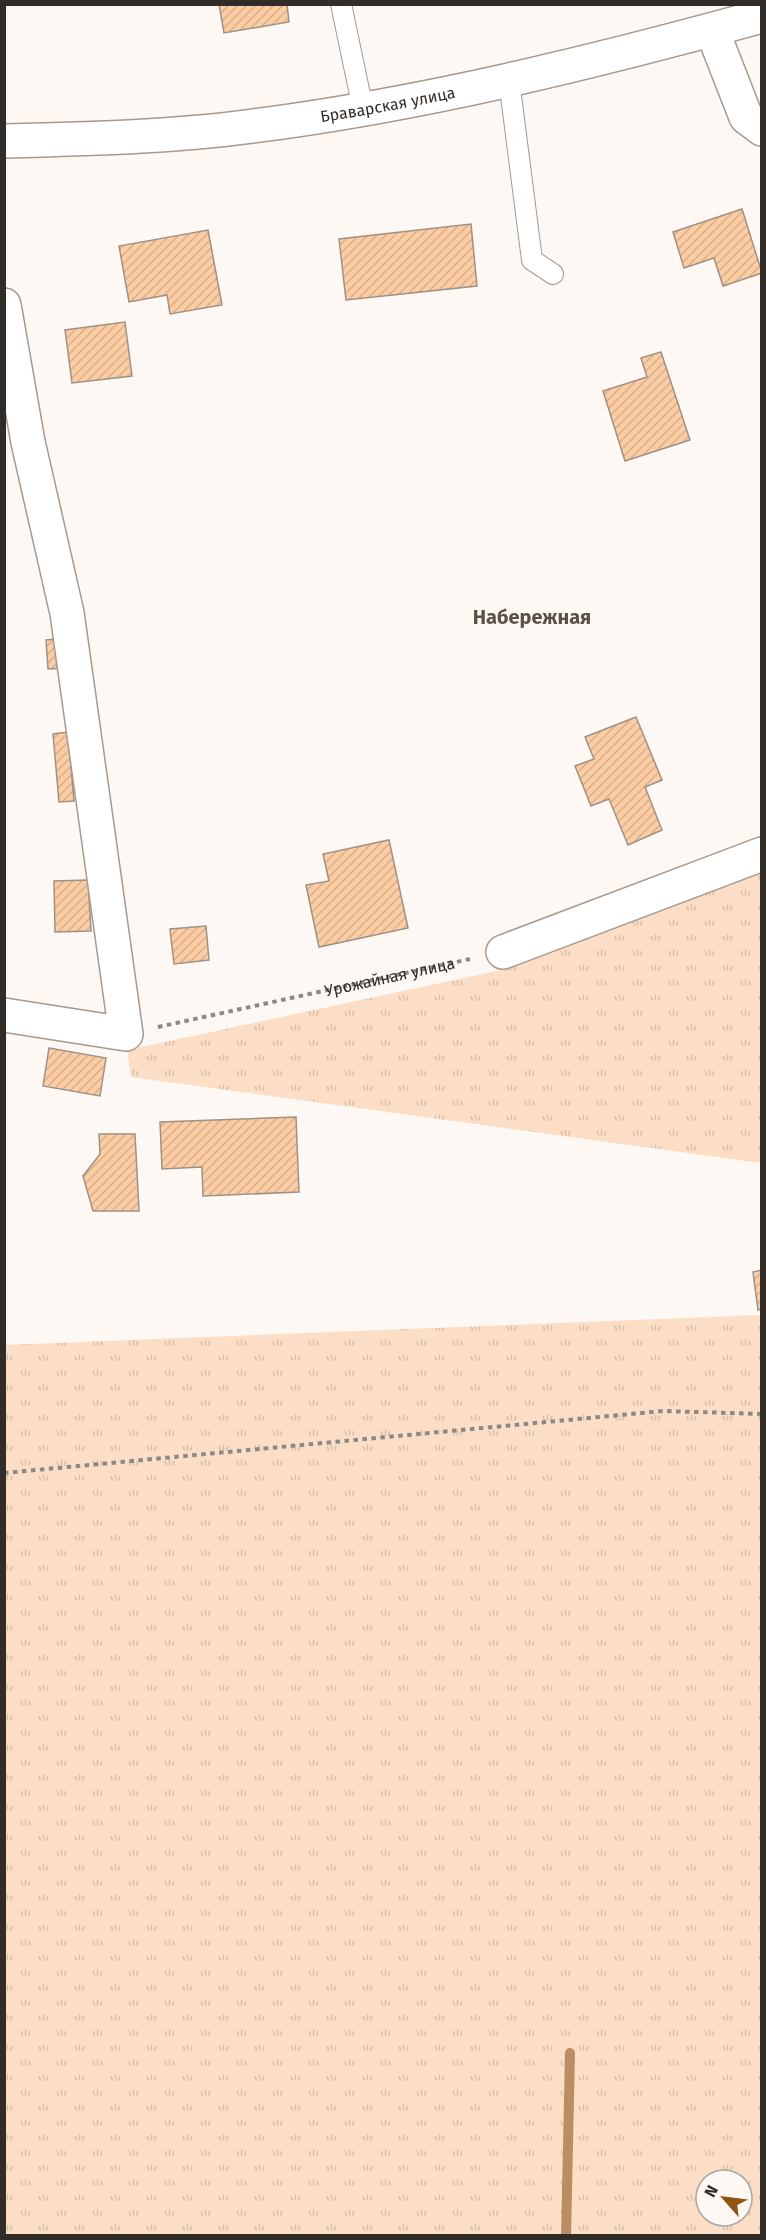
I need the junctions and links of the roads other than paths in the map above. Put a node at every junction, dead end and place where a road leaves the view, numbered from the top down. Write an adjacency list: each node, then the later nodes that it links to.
1 (341, 4): 5 (lane)
2 (762, 16): 3 (street, Браварская улица)
3 (712, 30): 4 (street, Браварская улица); 6 (street)
4 (509, 80): 5 (street, Браварская улица); 8 (lane)
5 (363, 109): 7 (street, Браварская улица)
6 (762, 129)
7 (4, 141)
8 (553, 274)
9 (4, 305): 12 (street)
10 (761, 854): 11 (street)
11 (503, 952)
12 (4, 1015)

